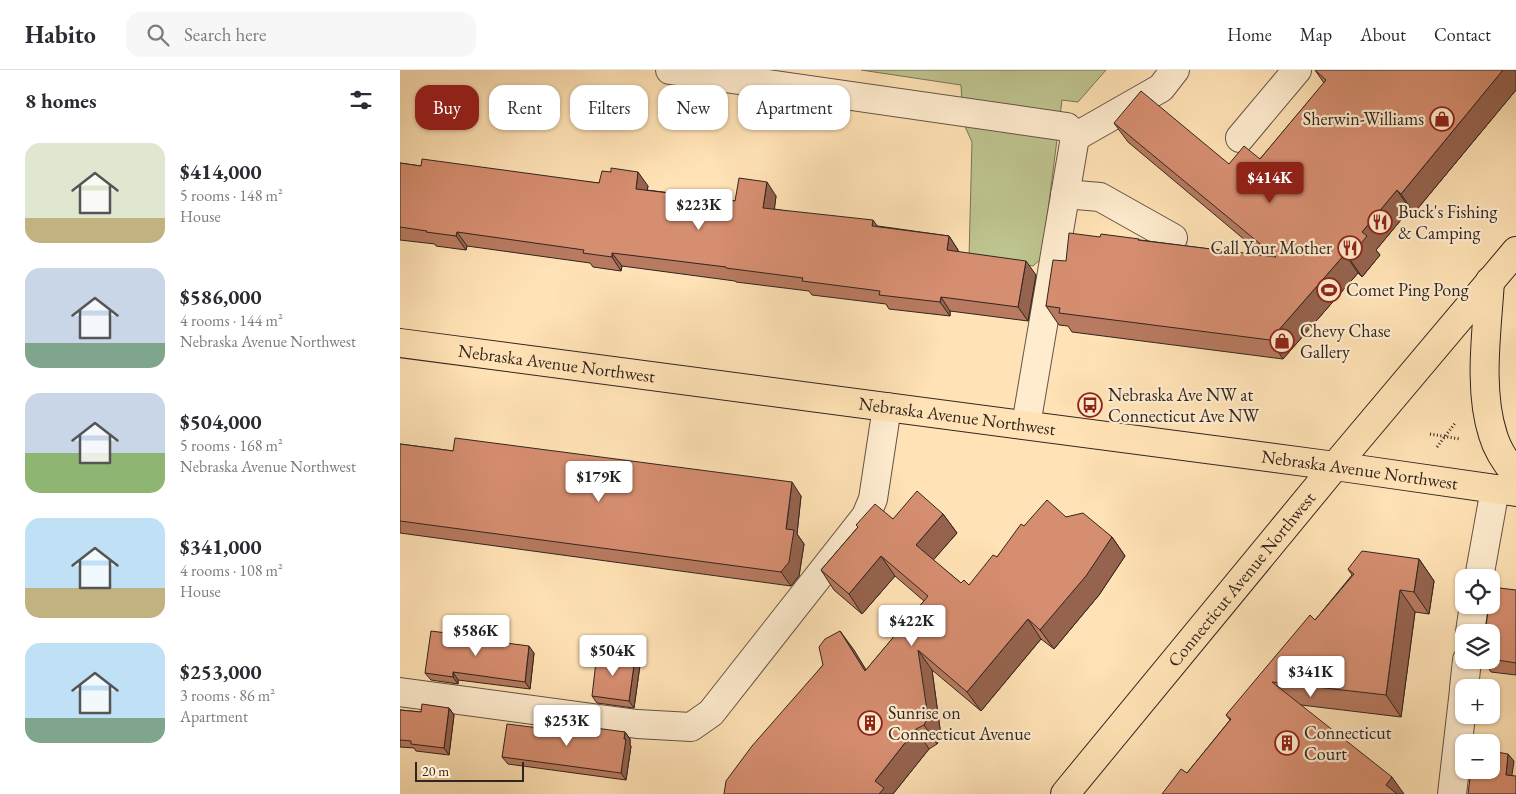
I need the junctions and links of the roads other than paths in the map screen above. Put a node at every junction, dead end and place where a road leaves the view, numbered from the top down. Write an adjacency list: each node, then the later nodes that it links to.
1 (670, 70): 4 (lane)
2 (1175, 70): 4 (lane)
3 (1296, 70): 5 (lane)
4 (1075, 137): 6 (lane)
5 (1240, 138)
6 (1065, 194): 7 (lane); 12 (lane)
7 (1173, 238)
8 (1516, 251): 9 (main road, Connecticut Avenue Northwest)
9 (1490, 282): 13 (main road, Connecticut Avenue Northwest); 14 (main road)
10 (400, 342): 11 (main road, Nebraska Avenue Northwest)
11 (887, 407): 12 (main road, Nebraska Avenue Northwest); 16 (lane)
12 (1026, 425): 13 (main road, Nebraska Avenue Northwest)
13 (1336, 466): 14 (main road, Nebraska Avenue Northwest); 18 (main road, Connecticut Avenue Northwest)
14 (1509, 485): 15 (lane)
15 (1482, 569)
16 (400, 692)
17 (1460, 724): 19 (lane)
18 (1065, 794)
19 (1452, 794)

